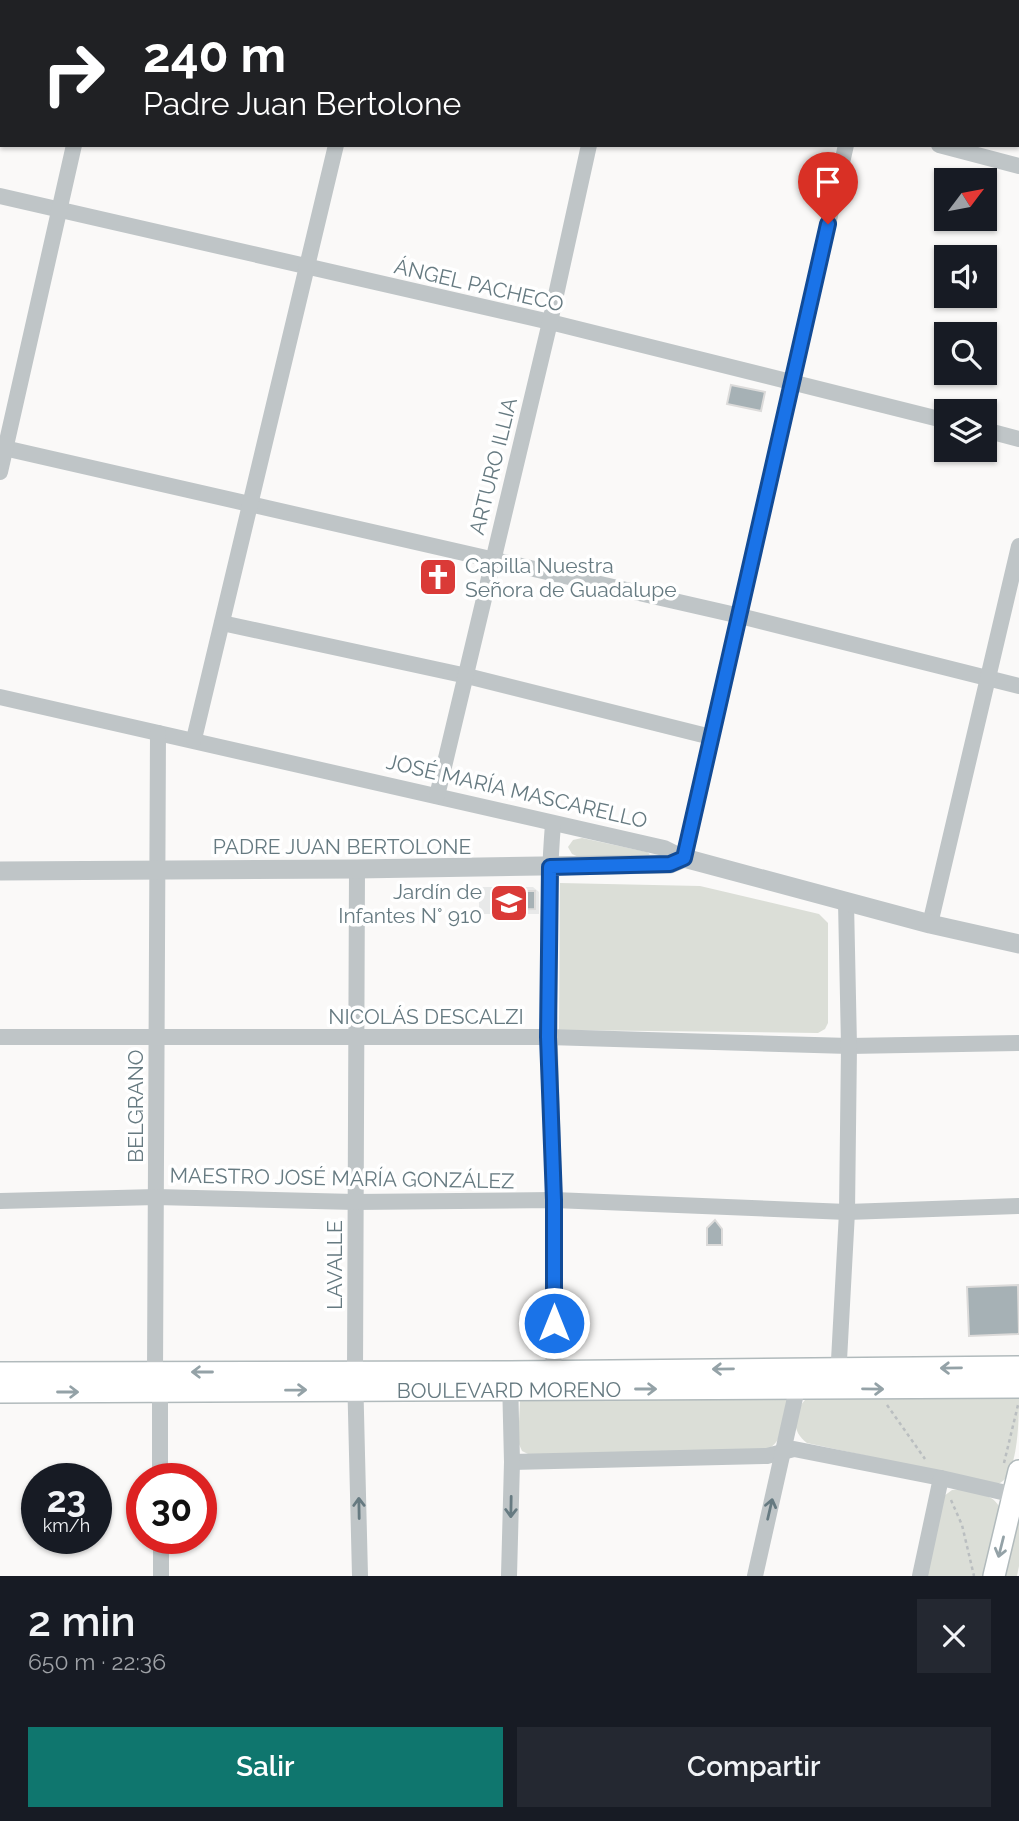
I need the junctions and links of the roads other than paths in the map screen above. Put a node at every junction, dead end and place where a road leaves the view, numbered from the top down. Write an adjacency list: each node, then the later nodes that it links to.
1 (74, 147): 8 (street)
2 (336, 147): 9 (street)
3 (589, 147): 10 (street, ARTURO ILLIA)
4 (846, 147): 11 (street)
5 (947, 147): 6 (street)
6 (1019, 166)
7 (0, 196): 8 (street, ÁNGEL PACHECO)
8 (60, 210): 9 (street, ÁNGEL PACHECO); 15 (street)
9 (307, 268): 10 (street, ÁNGEL PACHECO); 17 (street)
10 (550, 322): 11 (street, ÁNGEL PACHECO); 19 (street, ARTURO ILLIA)
11 (792, 382): 12 (street, ÁNGEL PACHECO); 20 (street)
12 (934, 418)
13 (997, 433): 14 (street)
14 (1019, 439)
15 (3, 448): 16 (street); 17 (street)
16 (0, 472)
17 (249, 505): 19 (street); 21 (street)
18 (1019, 545): 23 (street)
19 (492, 560): 20 (street); 22 (street, ARTURO ILLIA)
20 (740, 616): 23 (street); 27 (street)
21 (222, 623): 22 (street); 28 (street)
22 (467, 676): 27 (street); 29 (street, ARTURO ILLIA)
23 (987, 677): 24 (street); 37 (street)
24 (1019, 686)
25 (0, 697): 26 (street, JOSÉ MARÍA MASCARELLO)
26 (158, 733): 28 (street, JOSÉ MARÍA MASCARELLO); 33 (street, BELGRANO)
27 (711, 737): 31 (street)
28 (194, 740): 29 (street, JOSÉ MARÍA MASCARELLO)
29 (437, 796): 30 (street, JOSÉ MARÍA MASCARELLO)
30 (553, 824): 31 (street, JOSÉ MARÍA MASCARELLO); 32 (street)
31 (684, 858): 32 (street, PADRE JUAN BERTOLONE); 36 (street, JOSÉ MARÍA MASCARELLO)
32 (550, 867): 34 (street, PADRE JUAN BERTOLONE); 42 (street)
33 (156, 869): 34 (street, PADRE JUAN BERTOLONE); 35 (street, PADRE JUAN BERTOLONE); 40 (street, BELGRANO)
34 (357, 869): 41 (street, LAVALLE)
35 (0, 871)
36 (846, 902): 37 (street, JOSÉ MARÍA MASCARELLO); 44 (street)
37 (930, 924): 38 (street, JOSÉ MARÍA MASCARELLO)
38 (1019, 944)
39 (0, 1037): 40 (street, NICOLÁS DESCALZI)
40 (156, 1037): 41 (street, NICOLÁS DESCALZI); 45 (street, BELGRANO)
41 (357, 1037): 42 (street, NICOLÁS DESCALZI); 48 (street, LAVALLE)
42 (548, 1037): 44 (street, NICOLÁS DESCALZI); 46 (street)
43 (1019, 1043): 44 (street, NICOLÁS DESCALZI)
44 (849, 1046): 50 (street)
45 (156, 1197): 47 (street, MAESTRO JOSÉ MARÍA GONZÁLEZ); 48 (street, MAESTRO JOSÉ MARÍA GONZÁLEZ); 57 (street, BELGRANO)
46 (554, 1200): 48 (street, MAESTRO JOSÉ MARÍA GONZÁLEZ); 50 (street, MAESTRO JOSÉ MARÍA GONZÁLEZ); 56 (street)
47 (0, 1201)
48 (355, 1202): 58 (street, LAVALLE)
49 (1019, 1206): 50 (street, MAESTRO JOSÉ MARÍA GONZÁLEZ)
50 (847, 1212): 54 (street)
51 (1019, 1367): 54 (main road, BOULEVARD MORENO, one-way to 54)
52 (0, 1373): 57 (main road, BOULEVARD MORENO)
53 (799, 1378): 54 (main road, BOULEVARD MORENO); 56 (main road, BOULEVARD MORENO); 61 (street)
54 (838, 1379): 59 (main road, BOULEVARD MORENO, one-way to 59)
55 (510, 1381): 56 (main road, BOULEVARD MORENO); 58 (main road, BOULEVARD MORENO); 62 (street)
56 (554, 1381)
57 (157, 1382): 58 (main road, BOULEVARD MORENO); 60 (main road, BOULEVARD MORENO, one-way to 57); 63 (street, BELGRANO)
58 (356, 1382): 69 (street, LAVALLE, one-way to 58)
59 (1019, 1387)
60 (0, 1392)
61 (784, 1450): 62 (street); 65 (street); 71 (street, one-way to 61)
62 (512, 1462): 70 (street, one-way to 70)
63 (160, 1463)
64 (1019, 1471): 66 (main road)
65 (941, 1478): 66 (street); 72 (street)
66 (1016, 1496): 73 (main road, one-way to 73)
67 (161, 1554): 68 (street)
68 (161, 1576)
69 (360, 1576)
70 (509, 1576)
71 (755, 1576)
72 (920, 1576)
73 (994, 1576)

